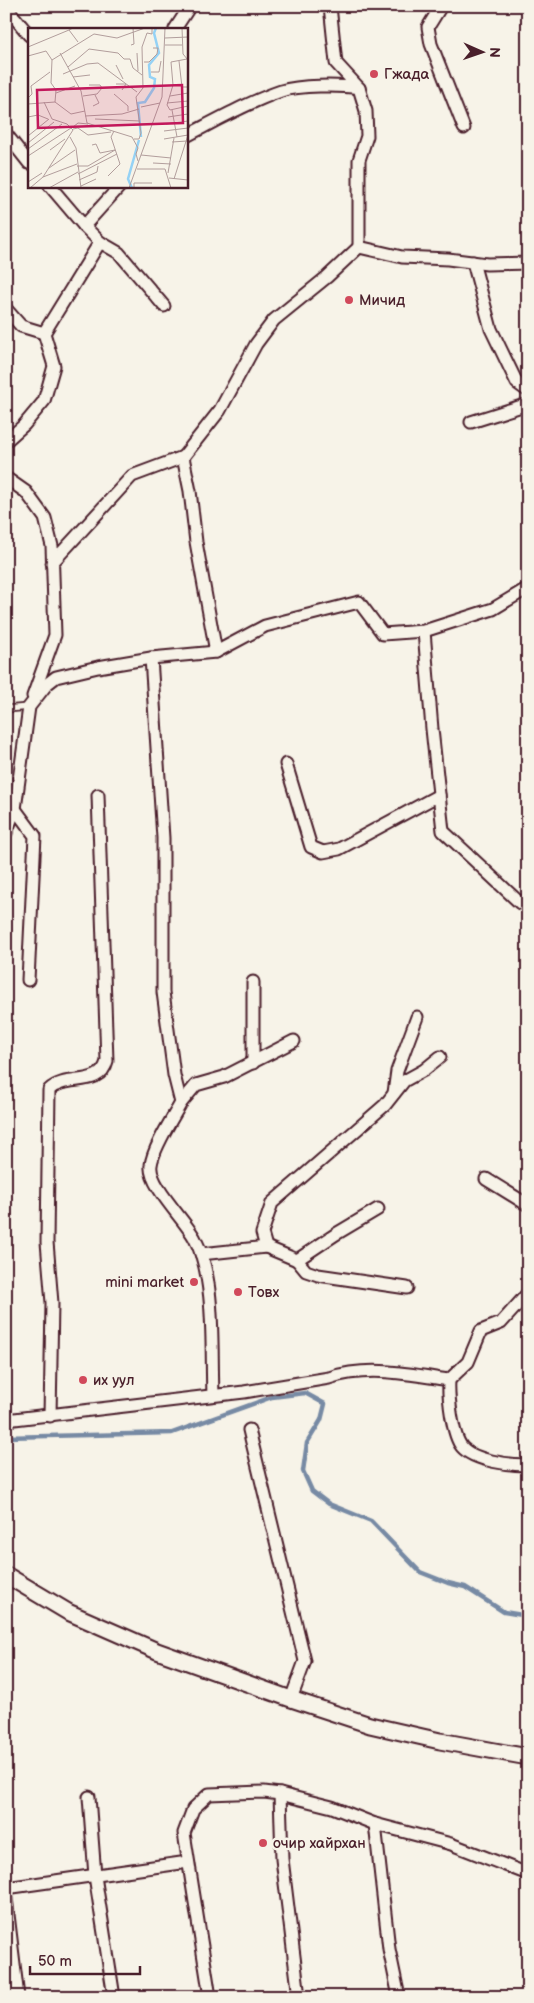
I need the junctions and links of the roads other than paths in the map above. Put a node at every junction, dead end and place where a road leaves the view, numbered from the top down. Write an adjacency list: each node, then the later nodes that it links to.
1 (6, 6): 8 (street)
2 (180, 6): 6 (street)
3 (190, 6): 7 (street)
4 (330, 6): 9 (street)
5 (441, 6): 10 (street)
6 (170, 28)
7 (176, 28)
8 (28, 34)
9 (359, 88): 12 (street); 18 (street)
10 (464, 128)
11 (6, 134): 13 (street)
12 (188, 135)
13 (28, 162)
14 (52, 188): 16 (street)
15 (117, 188): 16 (street)
16 (84, 226): 17 (street)
17 (100, 242): 21 (street); 23 (street)
18 (359, 246): 19 (street); 28 (street)
19 (473, 262): 20 (street); 24 (street)
20 (528, 263)
21 (164, 306)
22 (6, 309): 23 (street)
23 (44, 333): 27 (street)
24 (528, 391)
25 (528, 404): 26 (street)
26 (471, 422)
27 (6, 441)
28 (183, 457): 30 (street); 33 (street)
29 (6, 478): 30 (street)
30 (52, 563): 35 (street)
31 (528, 588): 32 (street)
32 (424, 631): 33 (street); 39 (street)
33 (216, 652): 34 (street)
34 (151, 658): 35 (street); 50 (street)
35 (30, 707): 36 (lane); 40 (street)
36 (6, 709)
37 (286, 764): 39 (street)
38 (98, 795): 61 (street)
39 (439, 795): 42 (street)
40 (15, 810): 41 (street); 43 (street)
41 (6, 833)
42 (525, 904)
43 (28, 980)
44 (253, 982): 48 (street)
45 (417, 1017): 49 (street)
46 (294, 1041): 48 (street)
47 (440, 1057): 49 (street)
48 (253, 1063): 50 (street)
49 (393, 1095): 54 (street)
50 (181, 1103): 55 (street)
51 (486, 1179): 52 (street)
52 (528, 1205)
53 (378, 1209): 56 (street)
54 (266, 1247): 55 (street); 56 (street)
55 (202, 1254): 60 (street)
56 (297, 1260): 57 (street)
57 (407, 1288)
58 (528, 1293): 59 (street)
59 (449, 1380): 60 (street); 64 (street)
60 (213, 1394): 61 (street)
61 (50, 1416): 62 (street)
62 (6, 1420)
63 (249, 1430): 66 (street)
64 (528, 1465)
65 (6, 1574): 66 (street)
66 (291, 1699): 67 (street)
67 (528, 1757)
68 (280, 1794): 70 (street); 71 (street); 79 (street)
69 (89, 1797): 73 (street)
70 (375, 1824): 72 (street); 80 (street)
71 (188, 1862): 73 (street); 78 (street)
72 (528, 1874)
73 (95, 1876): 74 (street); 77 (street)
74 (6, 1888)
75 (6, 1898): 76 (street)
76 (18, 1997)
77 (114, 1997)
78 (210, 1997)
79 (299, 1997)
80 (399, 1997)

